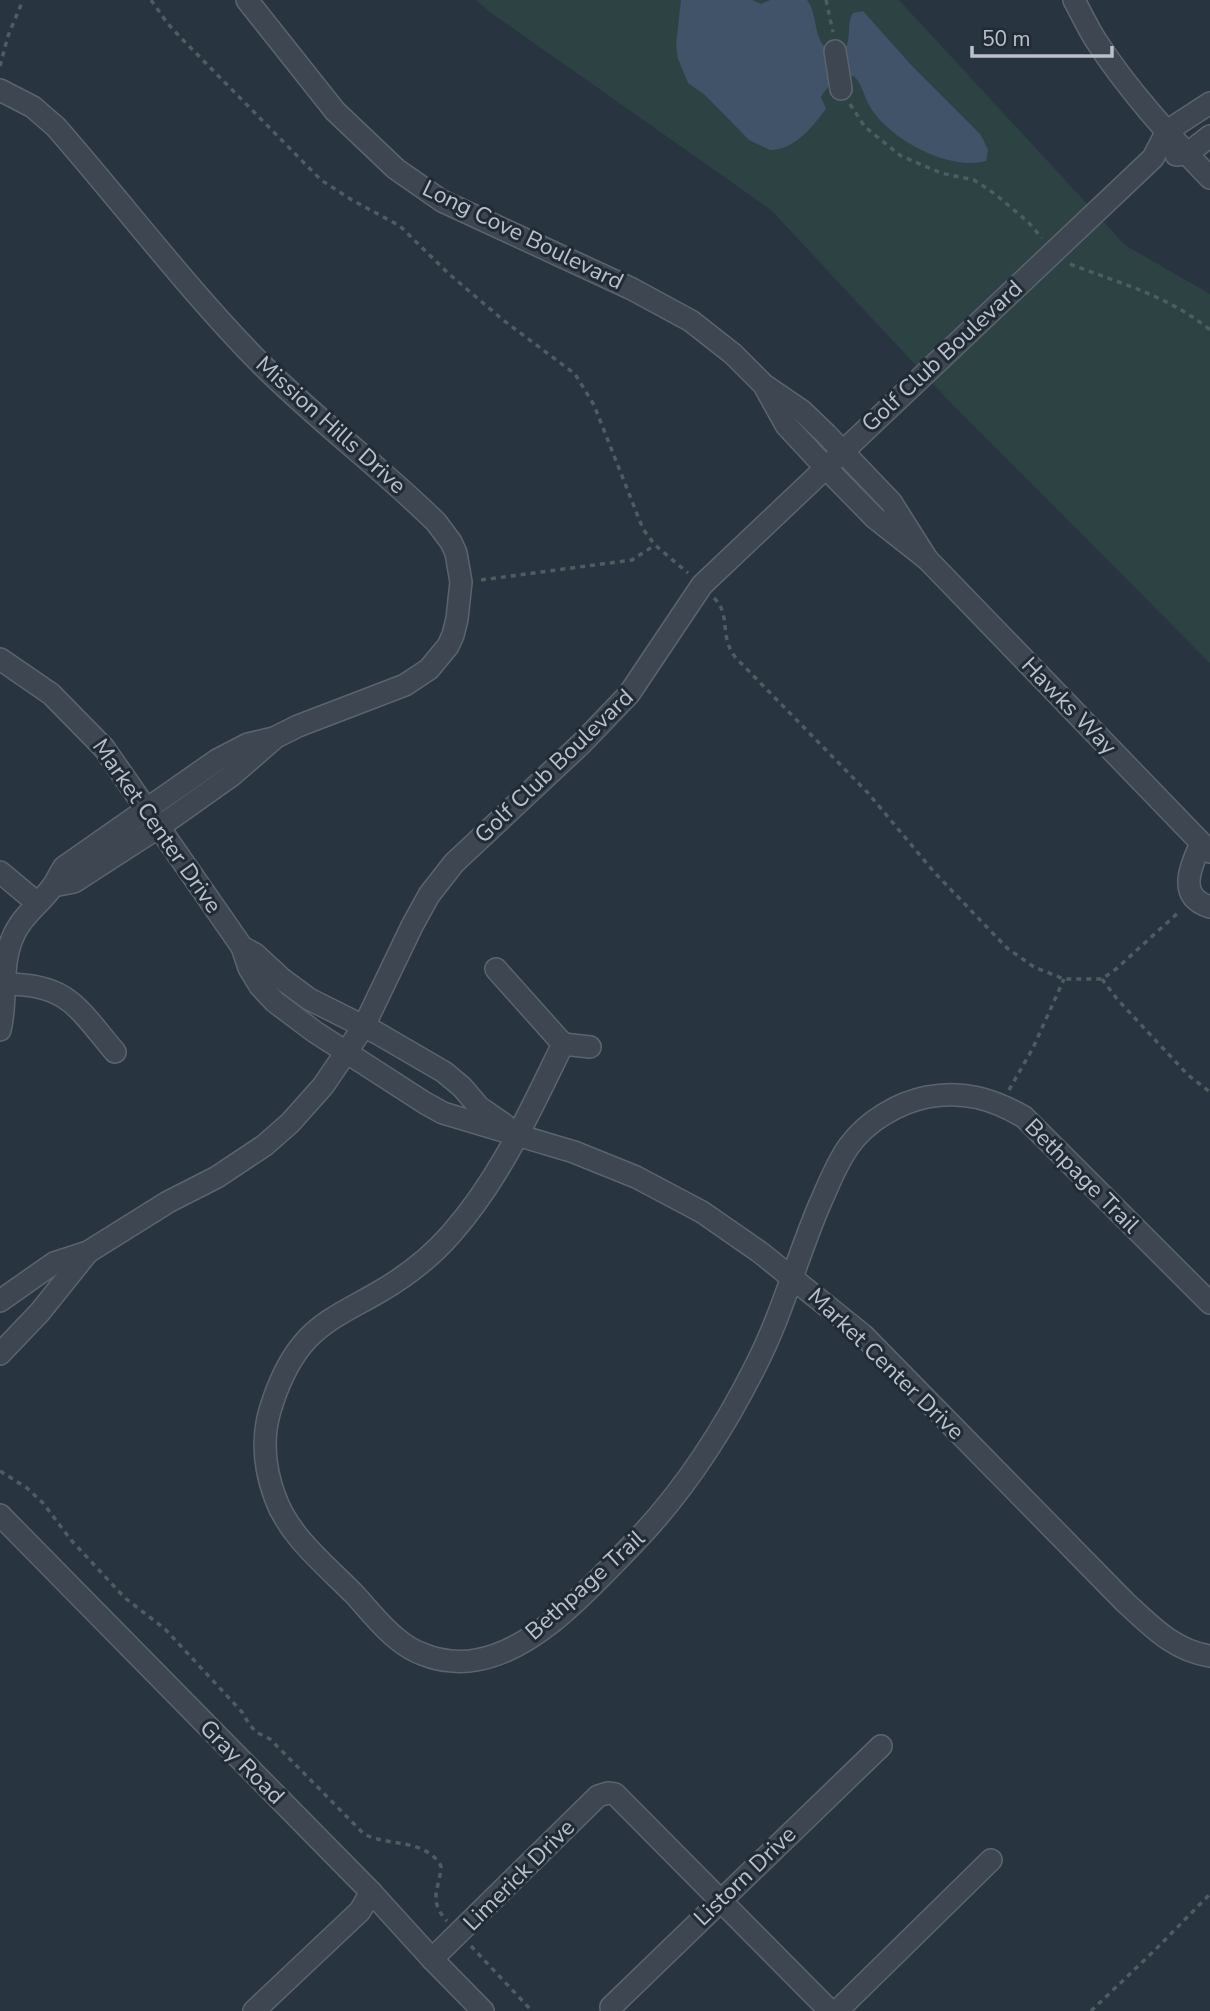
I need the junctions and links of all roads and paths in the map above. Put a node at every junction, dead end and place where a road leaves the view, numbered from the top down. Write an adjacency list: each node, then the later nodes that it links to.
1 (23, 0): 7 (path)
2 (151, 0): 21 (path)
3 (247, 0): 18 (street, Long Cove Boulevard)
4 (826, 0): 6 (path)
5 (1073, 0): 11 (street)
6 (835, 51): 8 (street)
7 (0, 66)
8 (841, 89): 16 (path)
9 (0, 90): 23 (street, Mission Hills Drive)
10 (1210, 103): 11 (street, Golf Club Boulevard)
11 (1167, 131): 13 (street); 14 (street, Golf Club Boulevard)
12 (1210, 135): 13 (street)
13 (1187, 154): 14 (street); 15 (street)
14 (1153, 158): 16 (street, Golf Club Boulevard)
15 (1210, 178)
16 (1054, 252): 17 (path); 19 (street, Golf Club Boulevard)
17 (1210, 330)
18 (764, 384): 19 (street, Long Cove Boulevard); 20 (street, Long Cove Boulevard)
19 (842, 451): 20 (street, Golf Club Boulevard); 22 (street, Hawks Way)
20 (825, 467): 22 (street, Hawks Way); 24 (street, Golf Club Boulevard)
21 (655, 545): 23 (path); 24 (path)
22 (928, 559): 29 (street, Hawks Way)
23 (461, 582): 26 (street, Mission Hills Drive)
24 (702, 585): 36 (path); 39 (street, Golf Club Boulevard)
25 (0, 659): 27 (street, Market Center Drive)
26 (276, 737): 27 (street, Mission Hills Drive); 28 (street, Mission Hills Drive)
27 (147, 808): 28 (street, Market Center Drive); 31 (street, Mission Hills Drive)
28 (159, 827): 31 (street, Mission Hills Drive); 34 (street, Market Center Drive)
29 (1206, 848): 33 (street)
30 (0, 872): 32 (street)
31 (52, 886): 32 (street, Mission Hills Drive)
32 (36, 902): 38 (street, Mission Hills Drive)
33 (1202, 902): 37 (path)
34 (242, 947): 39 (street, Market Center Drive); 44 (street, Market Center Drive)
35 (496, 969): 41 (street)
36 (1064, 979): 37 (path); 48 (path)
37 (1102, 979): 46 (path)
38 (5, 984): 40 (street, Mission Hills Drive); 43 (street)
39 (364, 1026): 44 (street, Golf Club Boulevard); 45 (street, Market Center Drive)
40 (0, 1030)
41 (563, 1044): 42 (street); 49 (street, Bethpage Trail)
42 (590, 1047)
43 (115, 1052)
44 (347, 1052): 47 (street, Market Center Drive); 50 (street, Golf Club Boulevard)
45 (430, 1063): 47 (street); 49 (street, Market Center Drive)
46 (1210, 1092)
47 (410, 1094): 49 (street, Market Center Drive)
48 (1003, 1106): 51 (street, Bethpage Trail); 53 (street, Bethpage Trail)
49 (518, 1134): 51 (street, Market Center Drive); 51 (street, Bethpage Trail)
50 (88, 1252): 52 (street, Golf Club Boulevard); 54 (street, Golf Club Boulevard)
51 (791, 1276): 57 (street, Market Center Drive)
52 (0, 1301)
53 (1210, 1303)
54 (0, 1354)
55 (0, 1471): 63 (path)
56 (0, 1515): 60 (street, Gray Road)
57 (1210, 1656)
58 (881, 1746): 62 (street, Listorn Drive)
59 (991, 1860): 70 (street)
60 (371, 1892): 64 (street, Gray Road); 66 (street)
61 (1210, 1894): 71 (path)
62 (721, 1899): 63 (street, Limerick Drive); 65 (street, Listorn Drive); 69 (street)
63 (460, 1934): 64 (street, Limerick Drive); 68 (path)
64 (432, 1959): 67 (street, Gray Road)
65 (611, 2007)
66 (254, 2011)
67 (483, 2011)
68 (533, 2011)
69 (830, 2011)
70 (837, 2011)
71 (1091, 2011)

